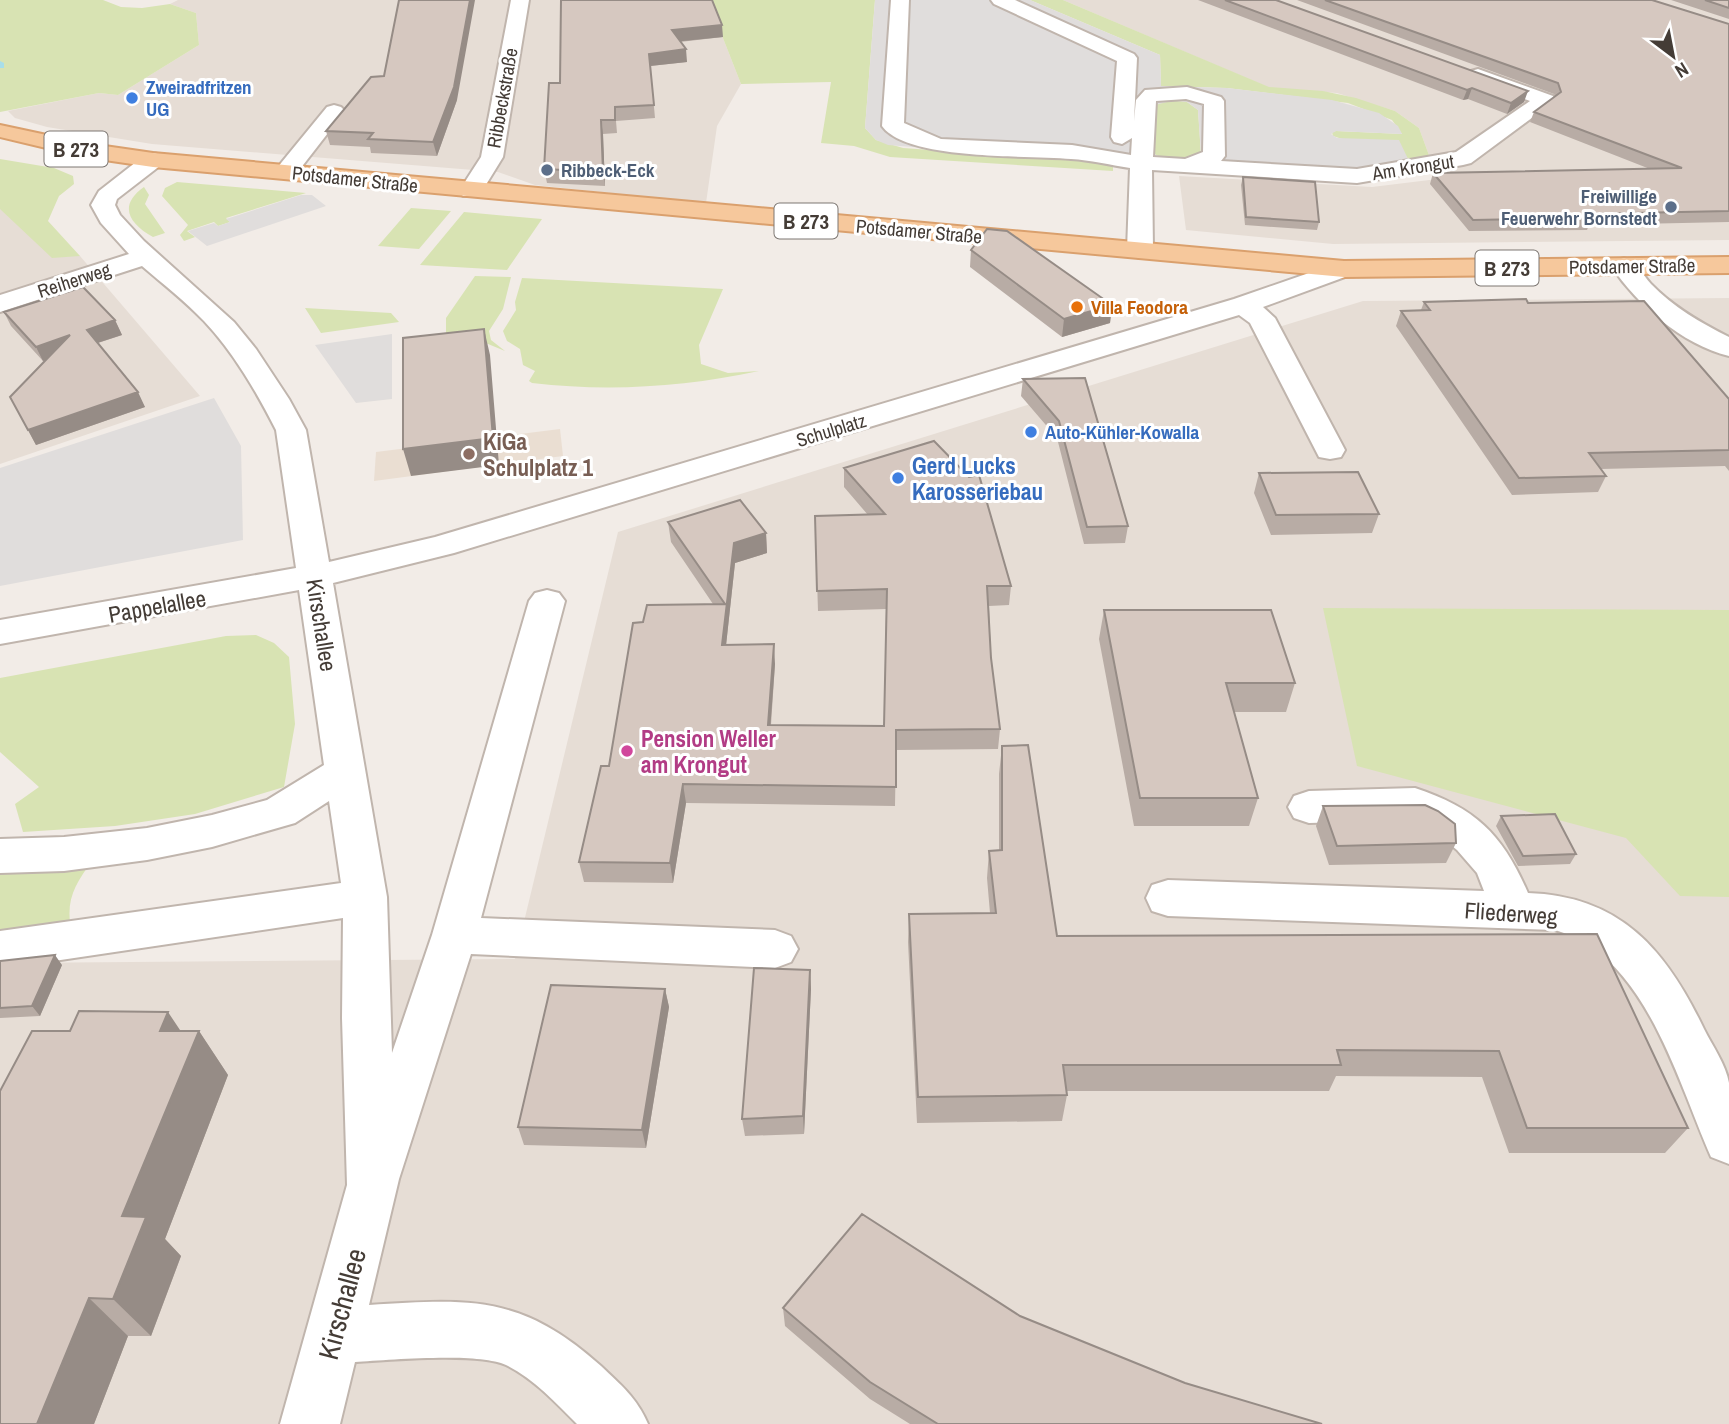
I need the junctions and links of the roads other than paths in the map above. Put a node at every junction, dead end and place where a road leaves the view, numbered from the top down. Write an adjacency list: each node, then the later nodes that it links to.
1 (520, 0): 12 (street, Ribbeckstraße)
2 (900, 0): 8 (street, Am Krongut)
3 (1000, 0): 5 (street)
4 (1458, 68): 10 (street, Am Krongut)
5 (1143, 74): 8 (street); 8 (street); 10 (street)
6 (334, 111): 11 (street)
7 (0, 131): 9 (main road, B 273)
8 (1142, 155): 10 (street, Am Krongut); 13 (street)
9 (153, 160): 11 (main road, Potsdamer Straße / B 273); 14 (street, Kirschallee)
10 (1186, 166)
11 (285, 173): 12 (main road, Potsdamer Straße / B 273)
12 (471, 191): 13 (main road, Potsdamer Straße / B 273)
13 (1140, 250): 17 (main road, Potsdamer Straße / B 273)
14 (148, 256): 18 (street, Reiherweg); 22 (street, Kirschallee)
15 (1729, 265): 16 (main road, Potsdamer Straße / B 273)
16 (1624, 266): 17 (main road, Potsdamer Straße / B 273); 20 (street)
17 (1344, 269): 19 (street, Schulplatz)
18 (0, 304)
19 (1243, 305): 21 (street); 22 (street, Schulplatz)
20 (1729, 348)
21 (1330, 450)
22 (314, 576): 24 (street, Pappelallee); 25 (street, Kirschallee)
23 (547, 601): 31 (street, Kirschallee)
24 (0, 632)
25 (345, 771): 27 (street); 28 (street, Kirschallee)
26 (1309, 807): 30 (street)
27 (0, 856)
28 (365, 897): 33 (street); 35 (street, Kirschallee)
29 (1168, 898): 30 (street, Fliederweg)
30 (1514, 911): 34 (street, Fliederweg)
31 (454, 935): 32 (street); 35 (street, Kirschallee)
32 (775, 948)
33 (0, 950)
34 (1729, 1140)
35 (373, 1185): 36 (street, Kirschallee)
36 (333, 1335): 37 (street, Kirschallee); 38 (street)
37 (310, 1424)
38 (618, 1424)

